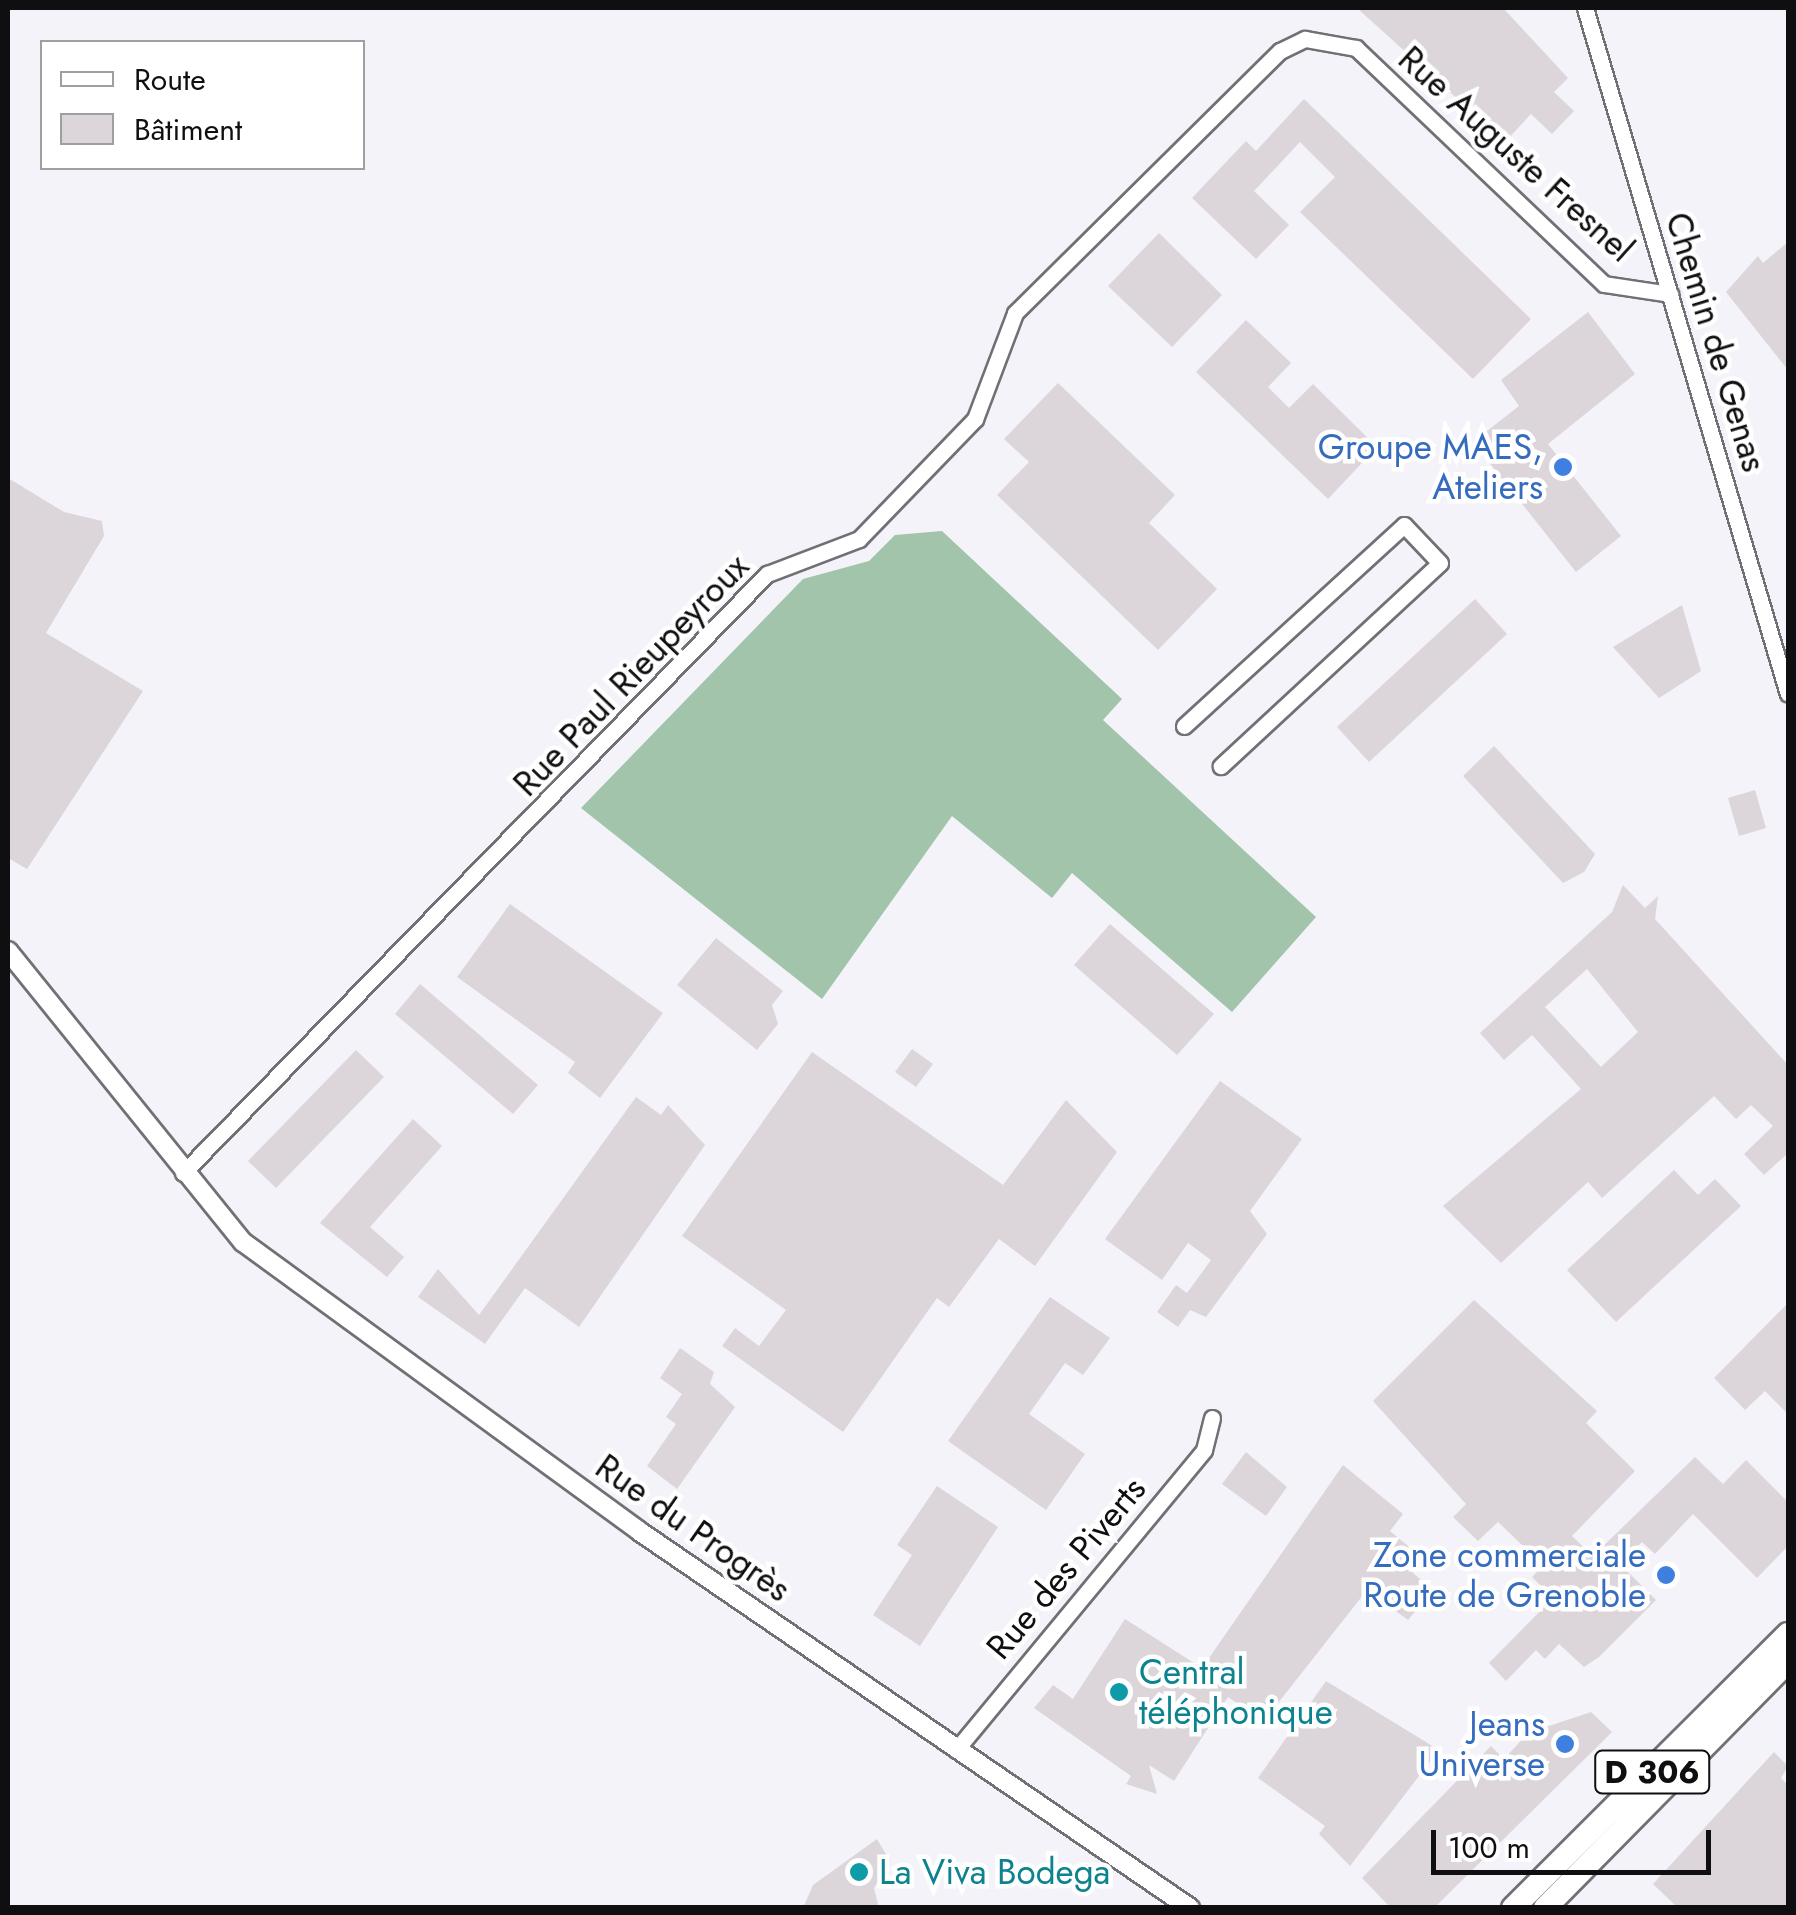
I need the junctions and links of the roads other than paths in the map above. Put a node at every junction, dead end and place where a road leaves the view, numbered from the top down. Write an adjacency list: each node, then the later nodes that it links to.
1 (1585, 8): 3 (street, Chemin de Genas)
2 (1327, 39): 3 (street, Rue Auguste Fresnel); 8 (street, Rue Paul Rieupeyroux)
3 (1670, 294): 4 (street, Chemin de Genas)
4 (1788, 694)
5 (1184, 726): 6 (street)
6 (1221, 766)
7 (8, 950): 8 (street, Rue du Progrès)
8 (183, 1173): 12 (street, Rue du Progrès)
9 (1212, 1418): 12 (street, Rue des Piverts)
10 (1788, 1634): 14 (main road, D 306)
11 (1788, 1662): 15 (main road, D 306)
12 (956, 1750): 13 (street, Rue du Progrès)
13 (1190, 1908)
14 (1514, 1908)
15 (1545, 1908)

